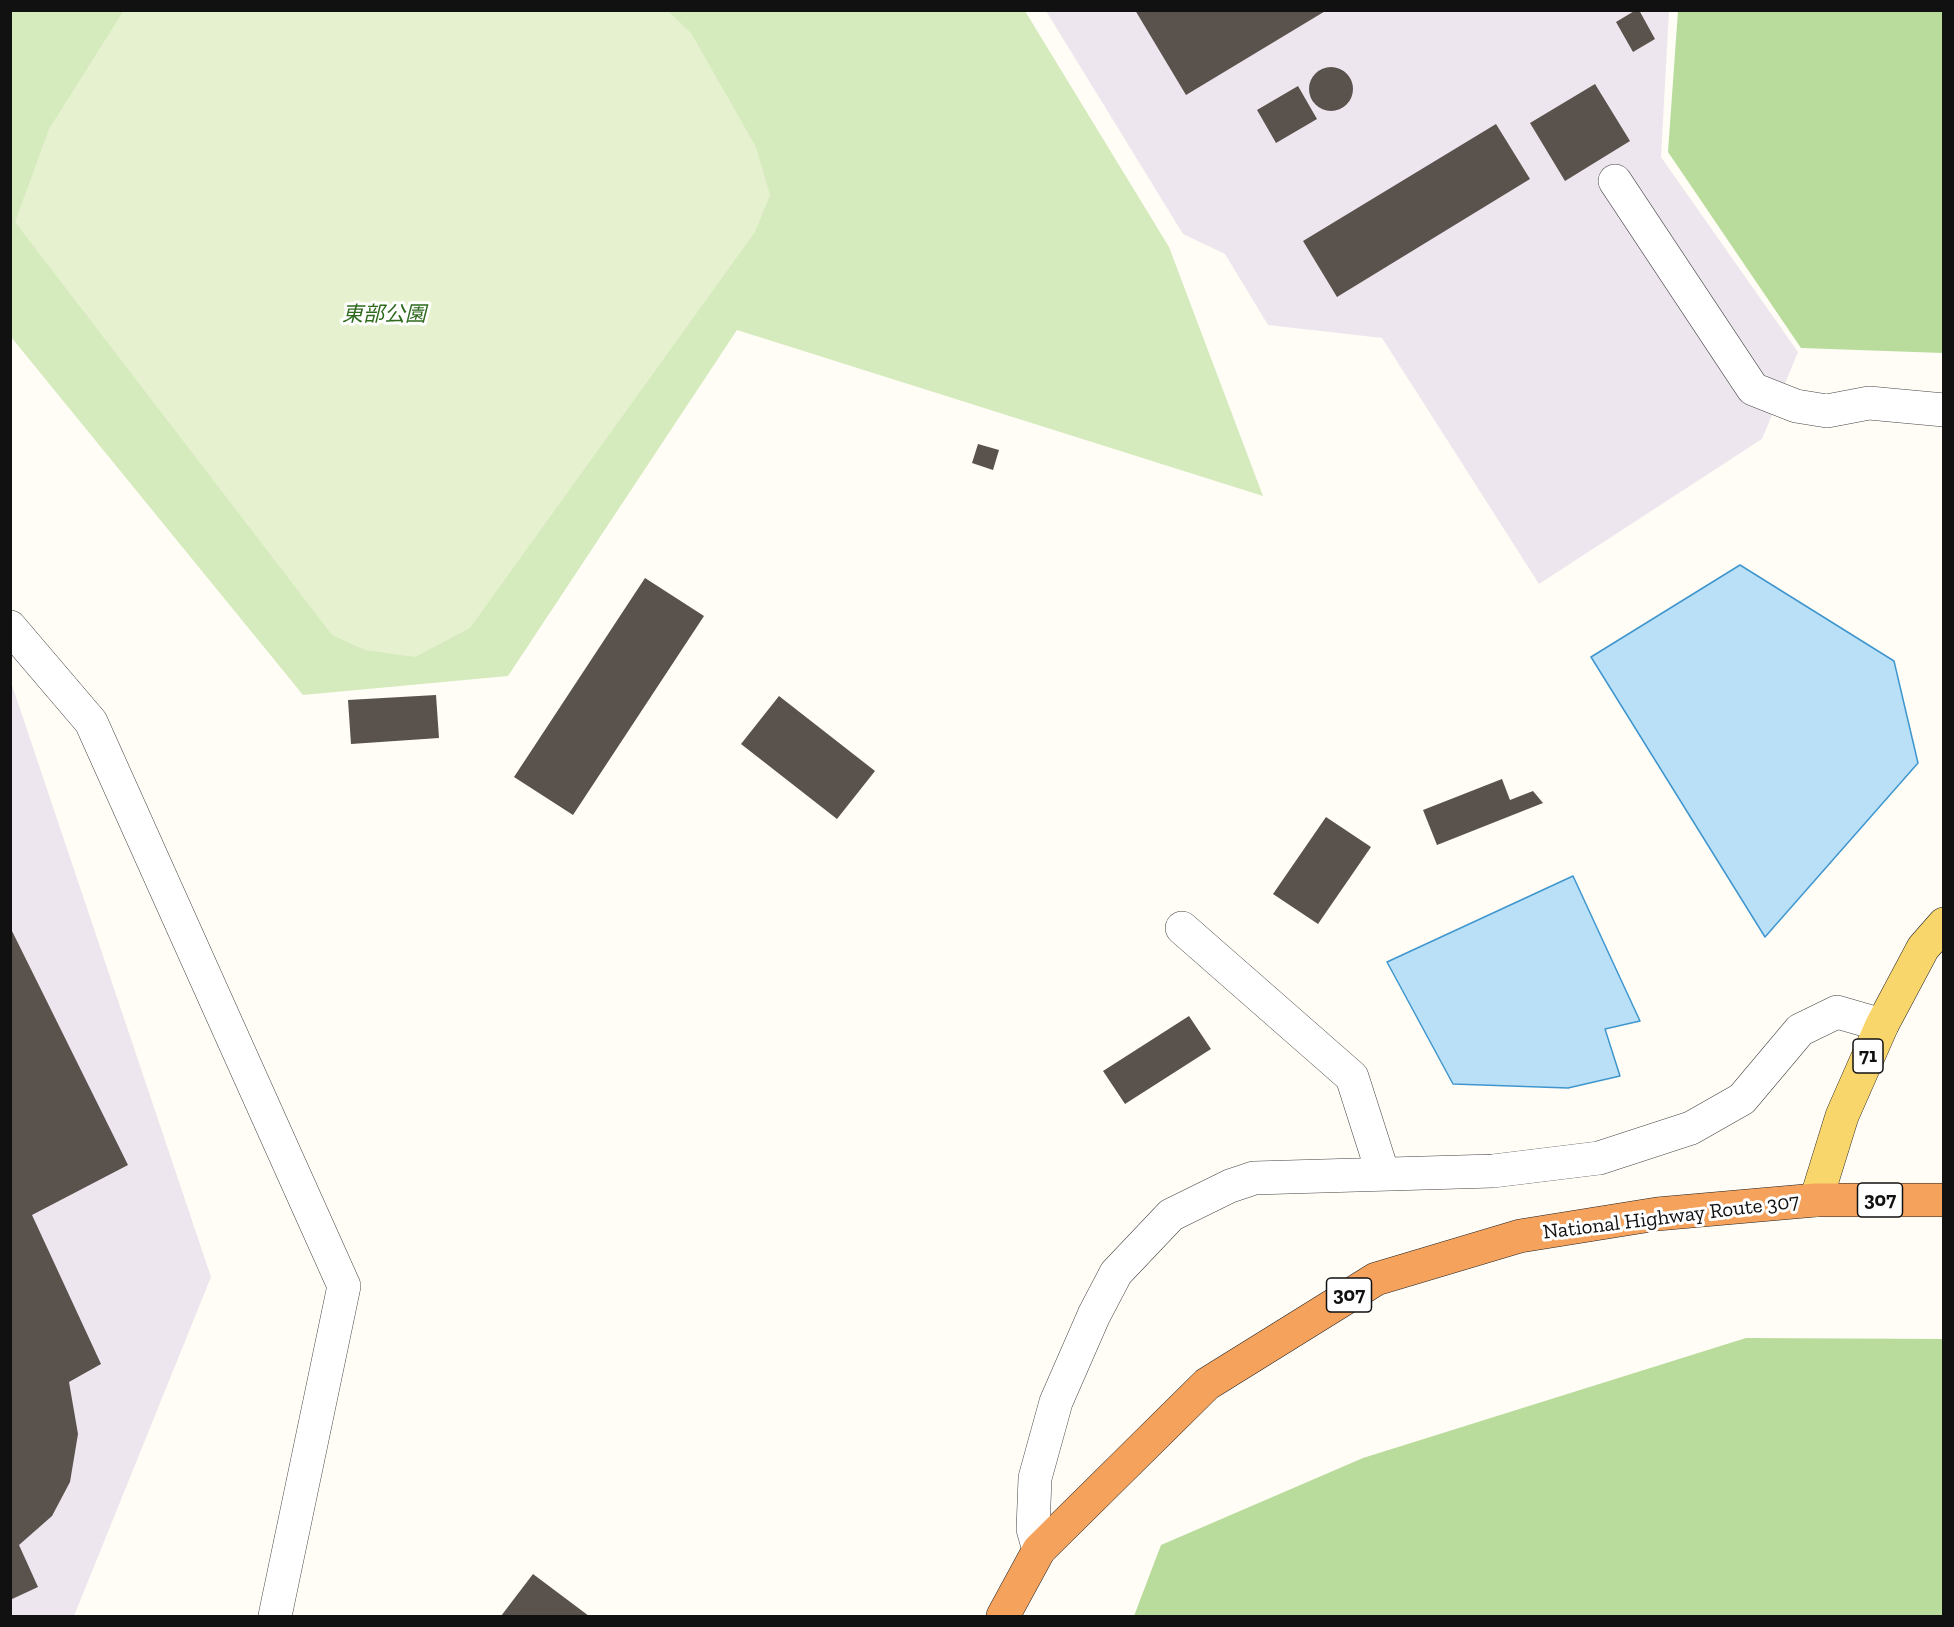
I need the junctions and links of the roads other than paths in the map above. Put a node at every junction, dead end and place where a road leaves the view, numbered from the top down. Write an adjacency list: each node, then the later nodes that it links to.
1 (1615, 182): 2 (street)
2 (1944, 410)
3 (10, 627): 11 (street)
4 (1944, 924): 6 (main road, 71)
5 (1182, 928): 7 (street)
6 (1882, 1025): 7 (street); 8 (main road, 71)
7 (1383, 1174): 10 (street)
8 (1816, 1200): 9 (highway, National Highway Route 307 / 307); 10 (highway, National Highway Route 307 / 307)
9 (1944, 1200)
10 (1039, 1550): 12 (highway, National Highway Route 307 / 307)
11 (275, 1617)
12 (1003, 1617)

